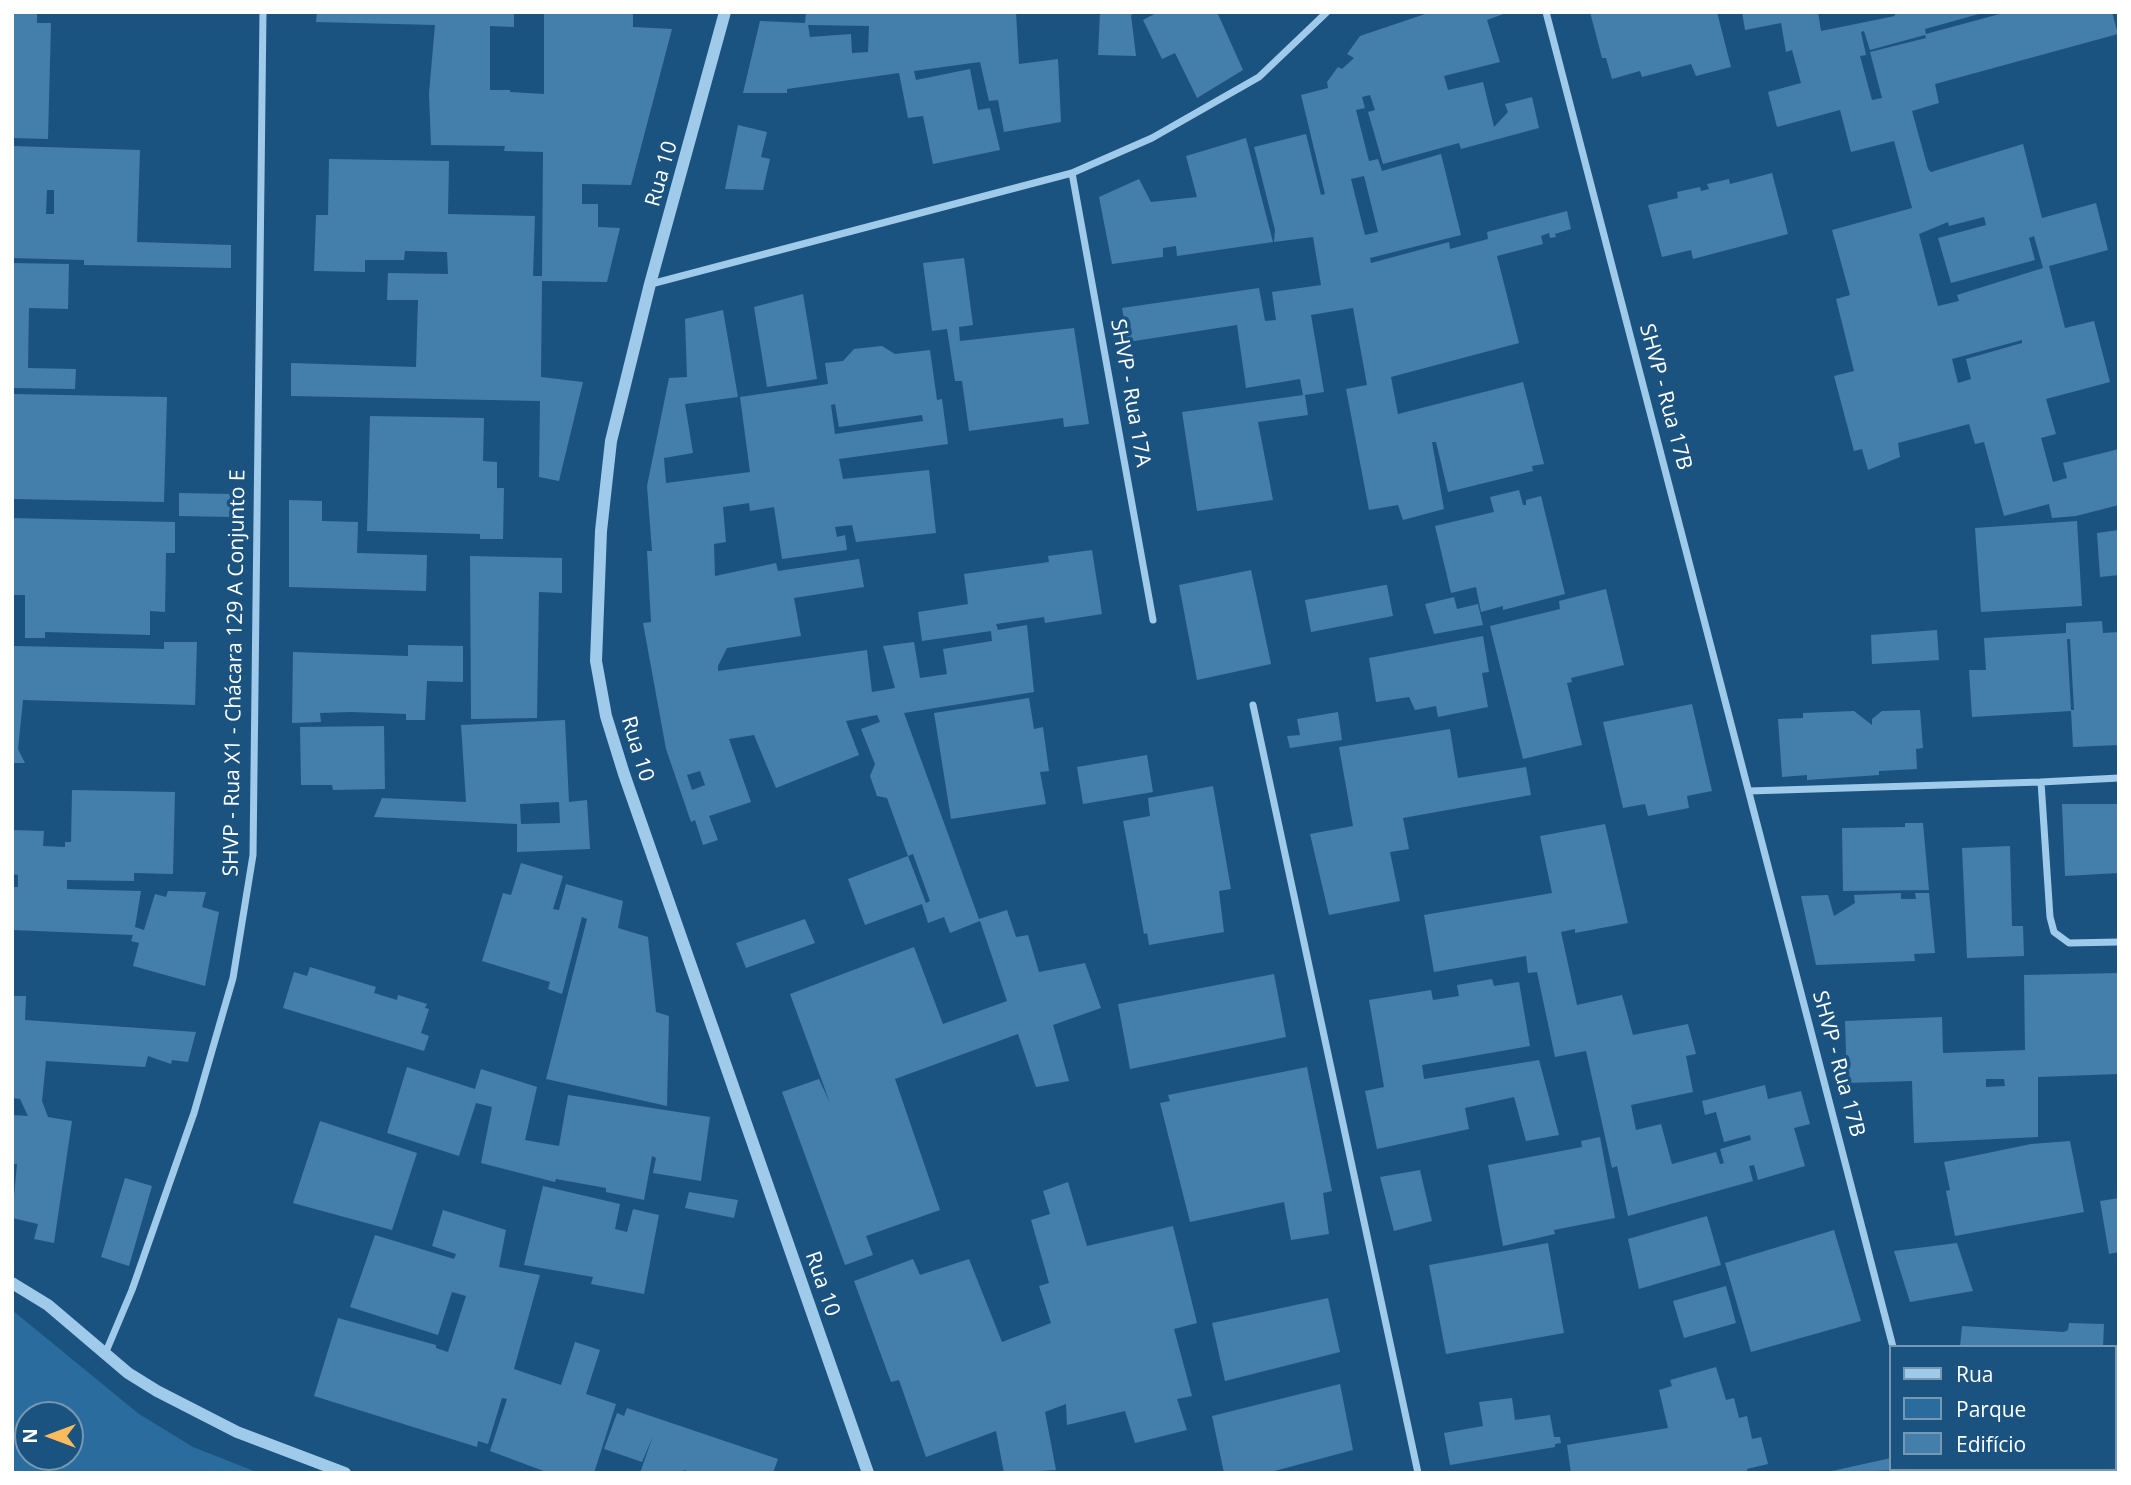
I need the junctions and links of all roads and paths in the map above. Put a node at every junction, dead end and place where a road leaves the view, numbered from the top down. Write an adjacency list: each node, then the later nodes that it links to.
1 (263, 12): 15 (street, SHVP - Rua X1 - Chácara 129 A Conjunto E)
2 (725, 12): 6 (street, Rua 10)
3 (1327, 12): 5 (street)
4 (1546, 12): 11 (street, SHVP - Rua 17B)
5 (1072, 173): 6 (street); 7 (street, SHVP - Rua 17A)
6 (650, 284): 17 (street, Rua 10)
7 (1153, 620)
8 (1253, 705): 18 (street)
9 (2119, 778): 10 (street)
10 (2041, 782): 11 (street); 12 (street)
11 (1749, 791): 14 (street, SHVP - Rua 17B)
12 (2119, 942)
13 (12, 1283): 15 (street)
14 (1893, 1345)
15 (105, 1354): 16 (street)
16 (345, 1473)
17 (867, 1473)
18 (1418, 1473)

